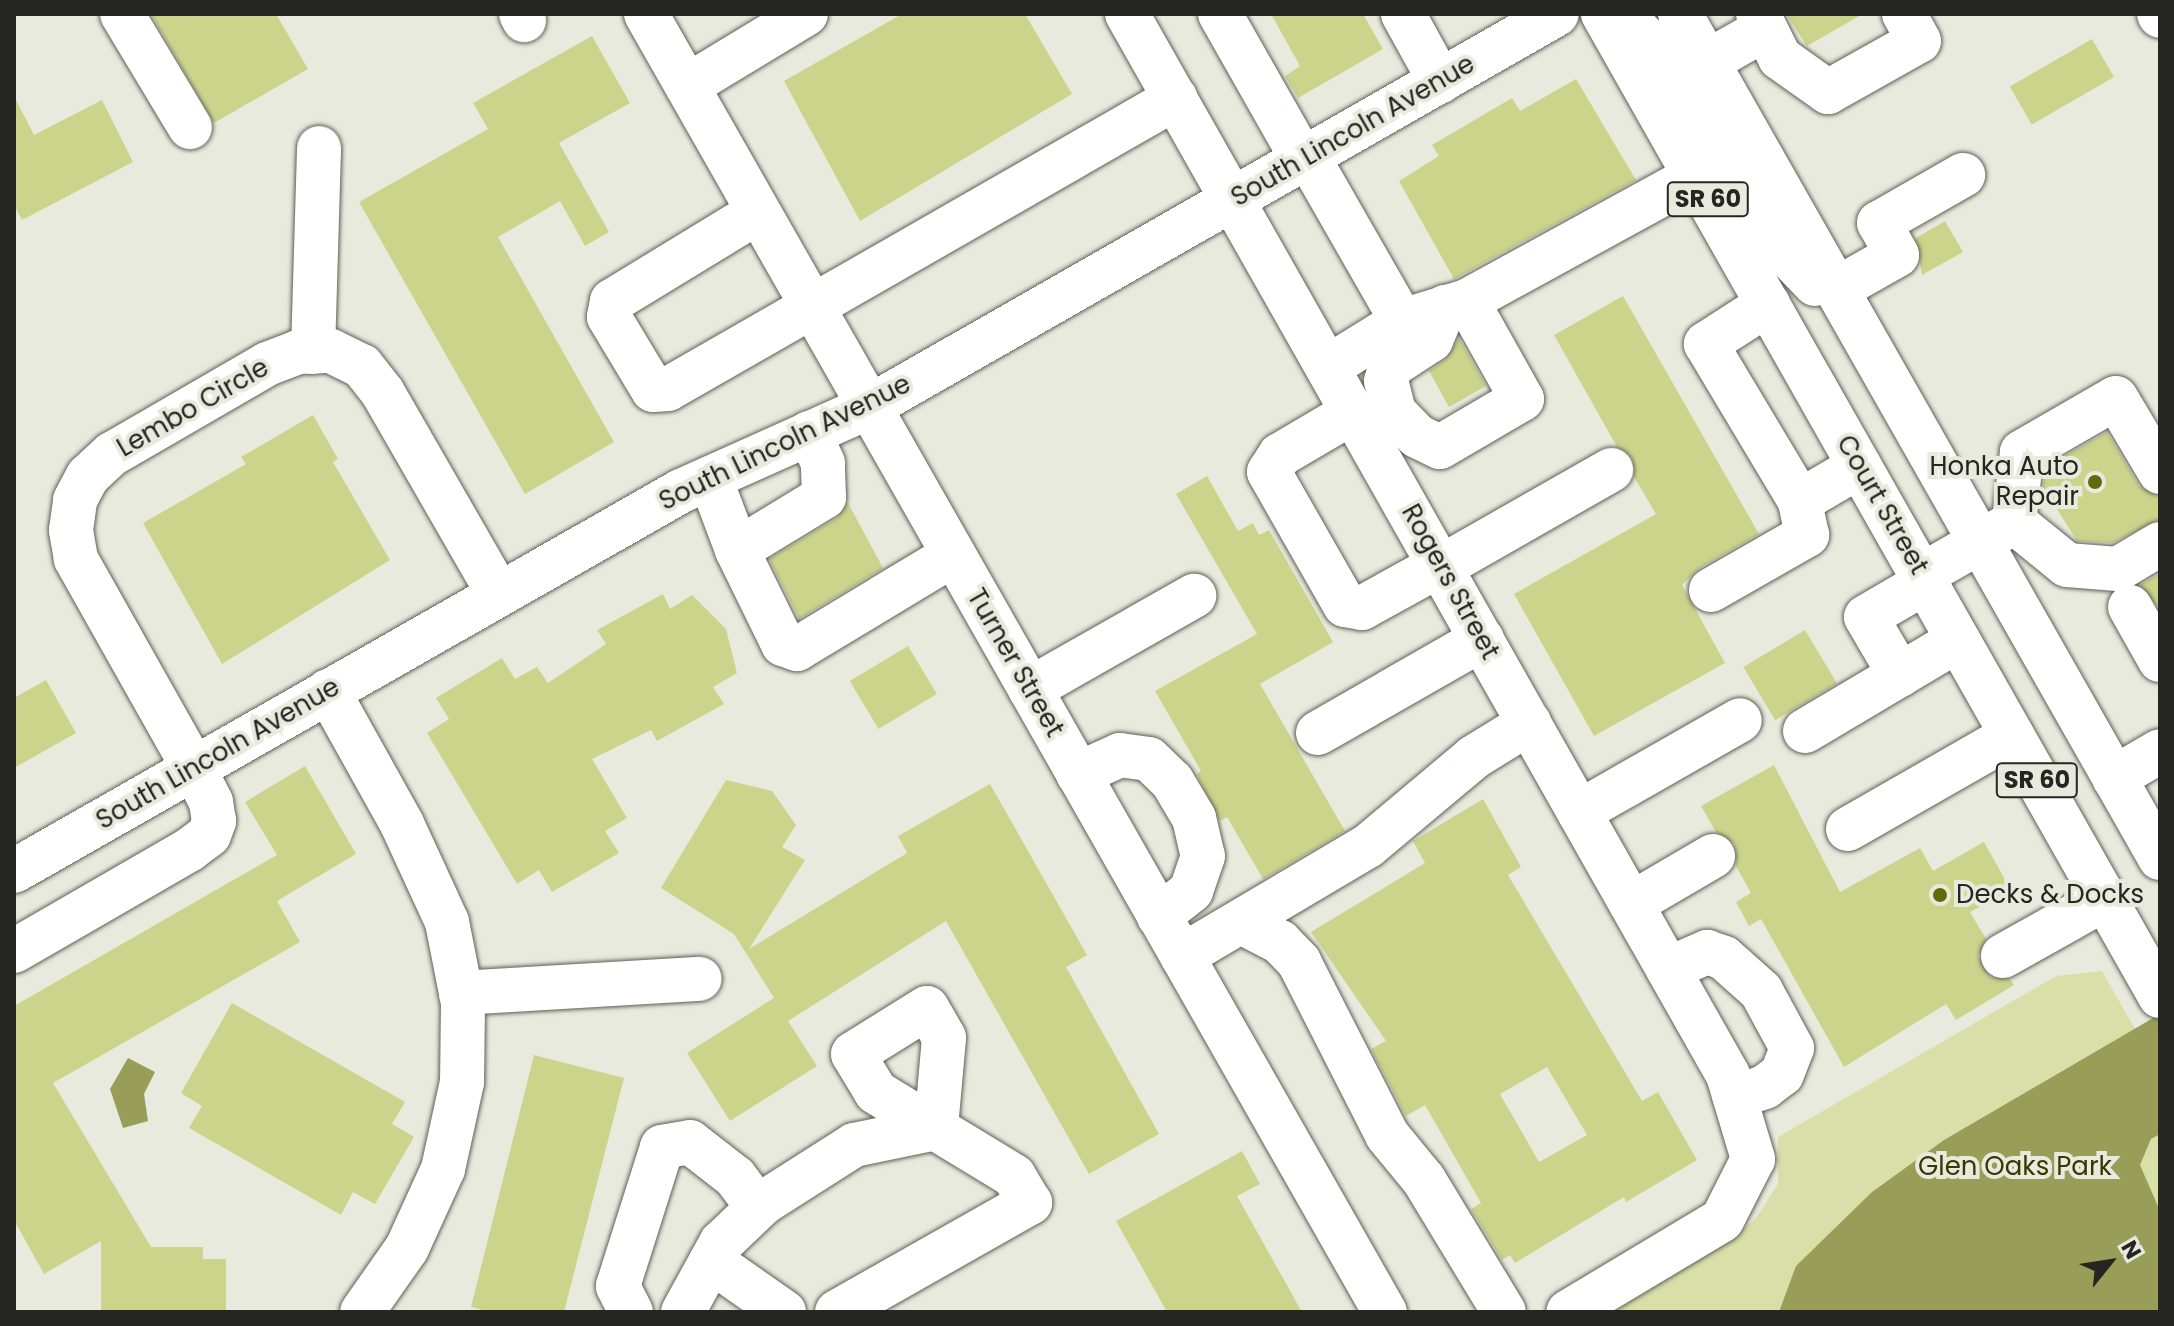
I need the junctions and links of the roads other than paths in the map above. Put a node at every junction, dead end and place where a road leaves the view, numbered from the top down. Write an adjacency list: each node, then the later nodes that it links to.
1 (122, 14): 17 (street)
2 (646, 14): 15 (street, Turner Street)
3 (806, 14): 15 (street)
4 (1127, 14): 16 (street, Rogers Street)
5 (1220, 14): 19 (street)
6 (1403, 14): 14 (street)
7 (1557, 14): 14 (street, South Lincoln Avenue)
8 (1603, 14): 21 (street, Court Street / SR 60)
9 (1622, 14): 29 (street)
10 (1680, 14): 13 (street, SR 60)
11 (1904, 14): 12 (street)
12 (1762, 21): 13 (street)
13 (1707, 62): 24 (street, SR 60)
14 (1440, 81): 19 (street, South Lincoln Avenue)
15 (687, 86): 23 (street, Turner Street)
16 (1176, 98): 22 (street, Rogers Street); 27 (street)
17 (190, 127)
18 (319, 148): 30 (street)
19 (1305, 159): 22 (street, South Lincoln Avenue); 28 (street)
20 (1963, 175): 24 (street)
21 (1695, 176): 25 (street); 26 (street, Court Street / SR 60)
22 (1233, 200): 31 (street, Rogers Street); 32 (street, South Lincoln Avenue)
23 (758, 212): 27 (street, Turner Street); 27 (street)
24 (1837, 289): 29 (street, SR 60)
25 (1456, 304): 28 (street); 33 (street); 33 (street)
26 (1768, 304): 35 (street, Court Street / SR 60); 39 (street)
27 (812, 306): 32 (street, Turner Street)
28 (1402, 321): 31 (street)
29 (1863, 334): 40 (street, SR 60)
30 (313, 352): 47 (street); 62 (street, Lembo Circle)
31 (1328, 367): 33 (street, Rogers Street)
32 (869, 407): 34 (street, South Lincoln Avenue); 43 (street, Turner Street)
33 (1370, 418): 44 (street, Rogers Street); 44 (street)
34 (809, 433): 38 (street, South Lincoln Avenue); 42 (street)
35 (1860, 466): 39 (street); 45 (street, Court Street / SR 60)
36 (1611, 470): 44 (street)
37 (2160, 472): 40 (street)
38 (710, 478): 42 (street); 47 (street, South Lincoln Avenue)
39 (1800, 501): 46 (street)
40 (1997, 532): 41 (street); 45 (street); 64 (street, SR 60)
41 (2160, 544)
42 (737, 550): 43 (street)
43 (953, 555): 54 (street, Turner Street)
44 (1440, 566): 50 (street, Rogers Street)
45 (1924, 579): 51 (street, Court Street / SR 60); 53 (street)
46 (1711, 590)
47 (498, 593): 55 (street, South Lincoln Avenue)
48 (1194, 596): 54 (street)
49 (2130, 607): 52 (street)
50 (1482, 639): 57 (street, Rogers Street); 59 (street)
51 (1958, 640): 53 (street); 60 (street, Court Street / SR 60)
52 (2160, 660)
53 (1900, 675): 58 (street)
54 (1030, 689): 63 (street, Turner Street)
55 (328, 691): 62 (street, South Lincoln Avenue); 80 (street)
56 (1740, 720): 65 (street)
57 (1529, 723): 65 (street, Rogers Street); 73 (street)
58 (1805, 731)
59 (1318, 733)
60 (2012, 735): 66 (street); 70 (street, Court Street / SR 60)
61 (2160, 751): 64 (street)
62 (193, 767): 69 (street, South Lincoln Avenue); 74 (street, Lembo Circle)
63 (1078, 774): 72 (street, Turner Street); 72 (street)
64 (2114, 778): 68 (street, SR 60)
65 (1579, 812): 71 (street, Rogers Street)
66 (1848, 829)
67 (1713, 856): 71 (street)
68 (2160, 858)
69 (14, 871)
70 (2105, 899): 76 (street); 79 (street, Court Street / SR 60)
71 (1631, 904): 77 (street, Rogers Street)
72 (1159, 916): 75 (street, Turner Street)
73 (1241, 922): 75 (street); 90 (street)
74 (14, 951)
75 (1182, 956): 89 (street, Turner Street)
76 (2003, 956)
77 (1668, 969): 81 (street, Rogers Street); 81 (street)
78 (700, 979): 80 (street)
79 (2157, 990)
80 (461, 993): 84 (street)
81 (1735, 1097): 91 (street, Rogers Street)
82 (758, 1207): 83 (street); 85 (street); 88 (street)
83 (711, 1261): 86 (street); 87 (street)
84 (362, 1312)
85 (631, 1312)
86 (683, 1312)
87 (784, 1312)
88 (837, 1312)
89 (1385, 1312)
90 (1504, 1312)
91 (1568, 1312)

